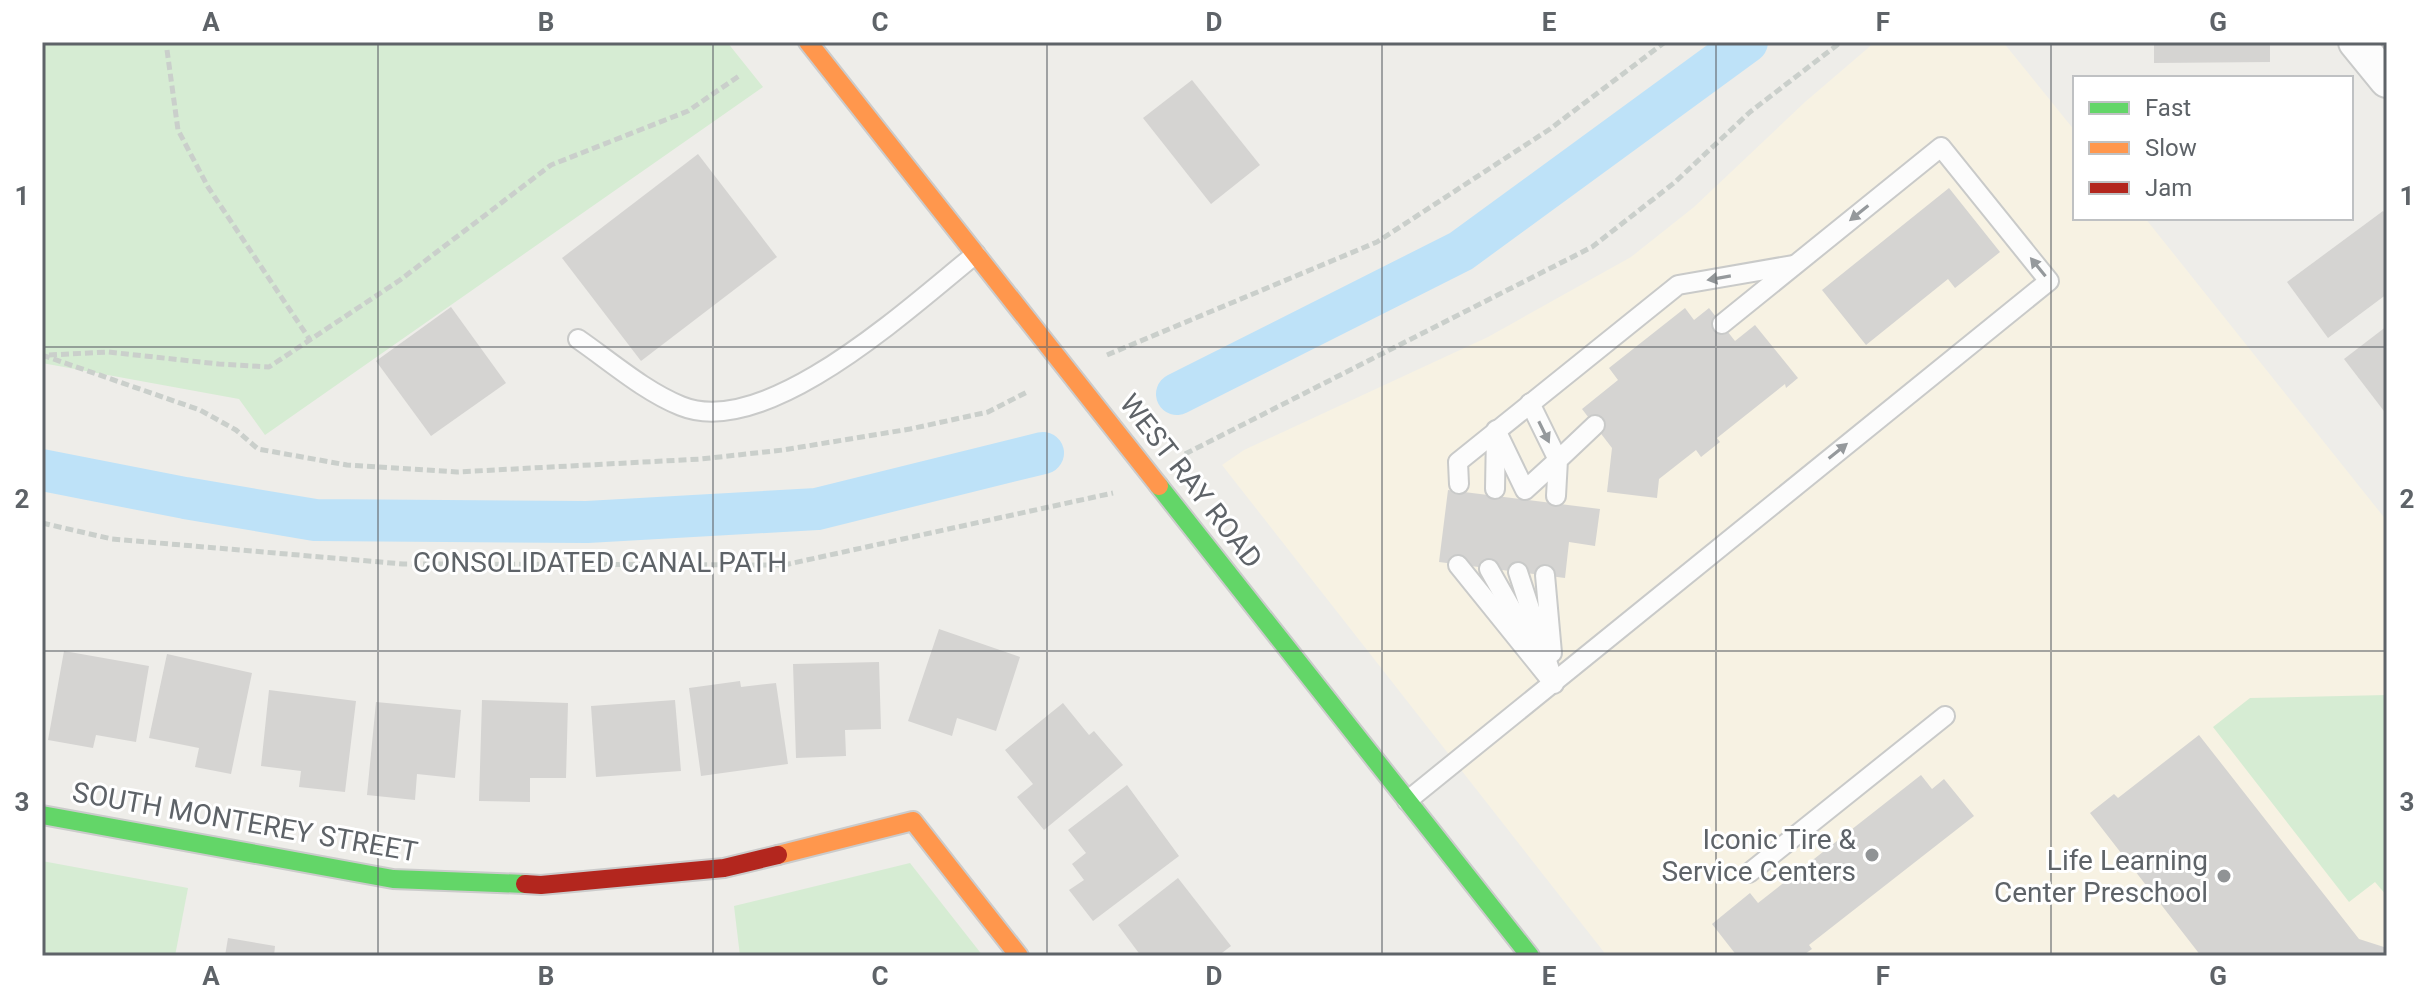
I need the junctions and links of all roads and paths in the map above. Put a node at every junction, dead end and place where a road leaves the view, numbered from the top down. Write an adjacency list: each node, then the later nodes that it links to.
1 (808, 42): 7 (main road, WEST RAY ROAD)
2 (1841, 42): 17 (path, CONSOLIDATED CANAL PATH)
3 (2356, 42): 6 (street)
4 (167, 50): 11 (path)
5 (739, 76): 11 (path)
6 (2387, 80)
7 (976, 254): 10 (lane); 17 (main road, WEST RAY ROAD)
8 (1795, 264): 9 (lane); 13 (lane, one-way to 13); 26 (lane, one-way to 8)
9 (1722, 324)
10 (578, 339)
11 (310, 340): 12 (path)
12 (44, 356)
13 (1530, 403): 15 (lane); 16 (lane, one-way to 16)
14 (1595, 425): 16 (lane)
15 (1496, 430): 16 (lane); 18 (lane); 19 (lane)
16 (1558, 460): 20 (lane)
17 (1149, 472): 21 (path, CONSOLIDATED CANAL PATH); 28 (main road, WEST RAY ROAD)
18 (1459, 484)
19 (1495, 489)
20 (1556, 496)
21 (42, 523)
22 (1458, 565): 26 (lane)
23 (1489, 569): 26 (lane)
24 (1518, 572): 26 (lane)
25 (1545, 575): 26 (lane)
26 (1554, 684): 28 (lane)
27 (1945, 716): 30 (lane)
28 (1407, 801): 32 (main road, WEST RAY ROAD)
29 (42, 815): 31 (main road, SOUTH MONTEREY STREET)
30 (1749, 873)
31 (1019, 956)
32 (1530, 956)

